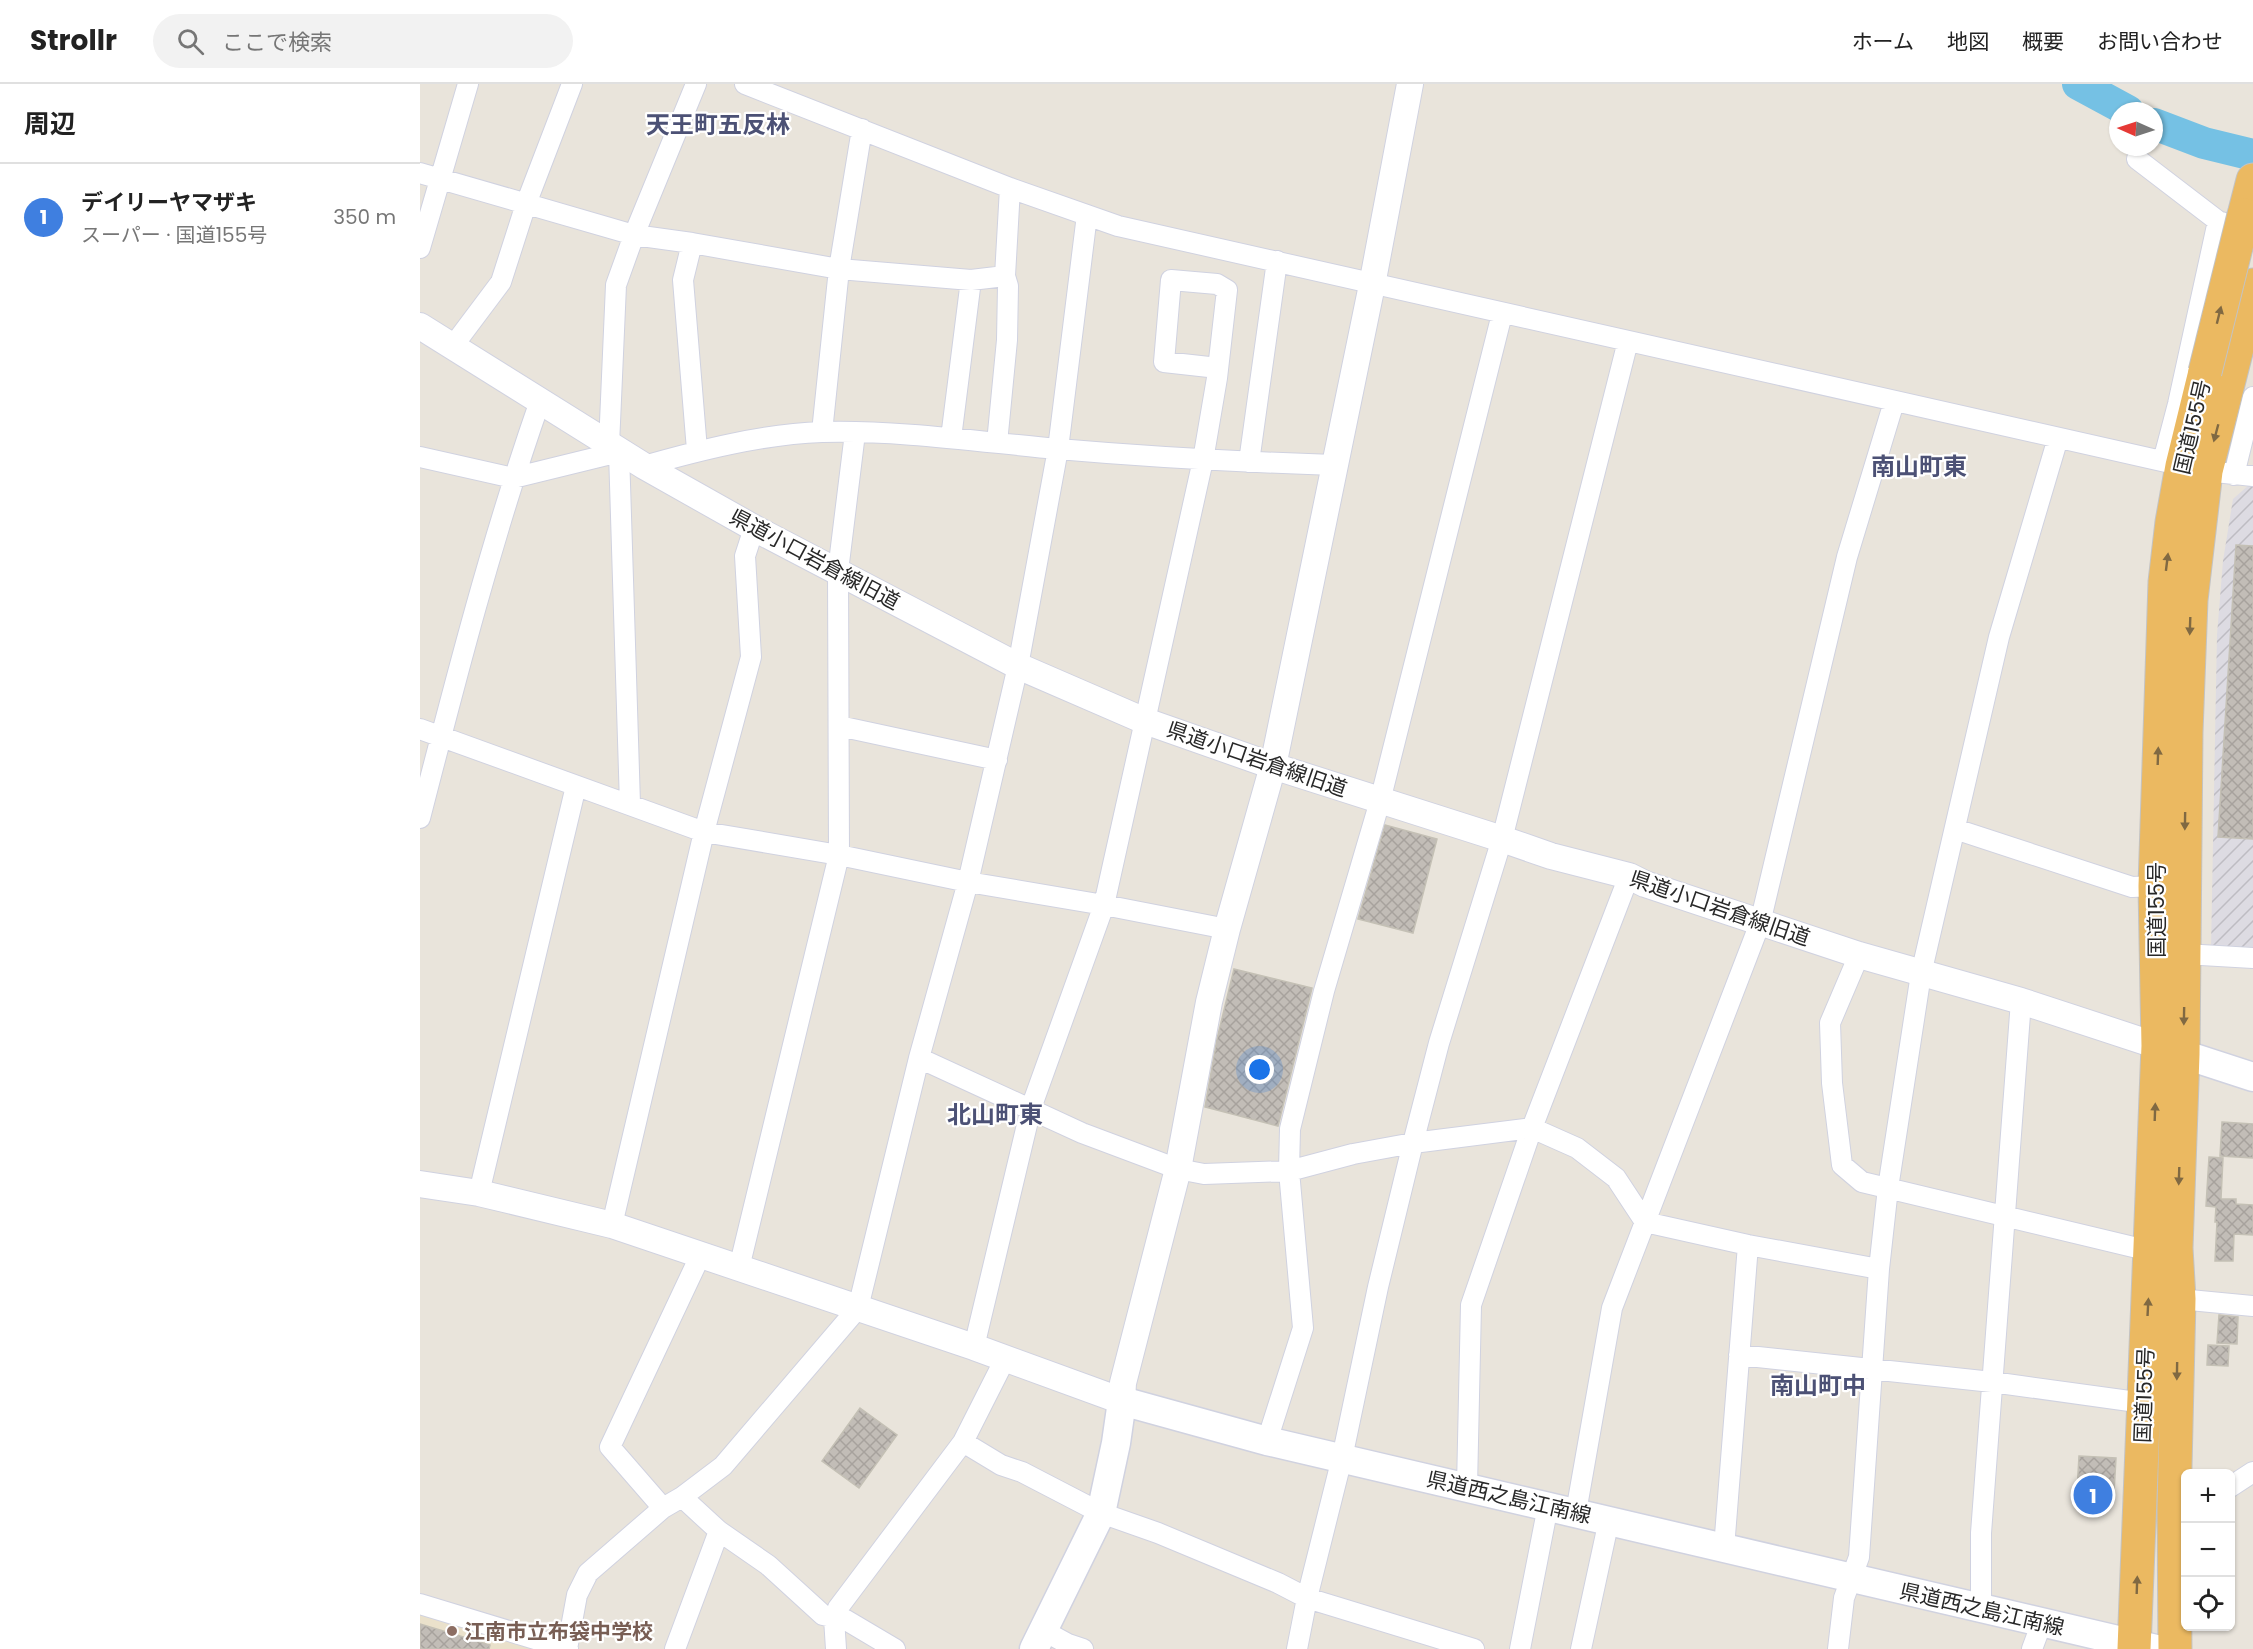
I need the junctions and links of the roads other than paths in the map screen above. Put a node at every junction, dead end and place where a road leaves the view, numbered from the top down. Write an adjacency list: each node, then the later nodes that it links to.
1 (468, 84): 9 (street)
2 (572, 84): 11 (street)
3 (696, 84): 14 (street)
4 (745, 84): 6 (street)
5 (1410, 84): 21 (street)
6 (862, 129): 10 (street); 18 (street)
7 (2137, 159): 12 (street)
8 (420, 174): 9 (street)
9 (440, 179): 11 (street); 16 (street)
10 (1010, 188): 13 (street); 19 (street)
11 (526, 204): 14 (street); 26 (street)
12 (2243, 209): 28 (highway, 国道155号, one-way to 12, bridge); 44 (street)
13 (1087, 215): 17 (street); 37 (street)
14 (634, 235): 15 (street); 36 (street)
15 (692, 243): 18 (street); 38 (street)
16 (420, 248)
17 (1277, 261): 21 (street); 41 (street)
18 (839, 269): 20 (street); 31 (street)
19 (1005, 276): 20 (street); 35 (street)
20 (971, 280): 33 (street)
21 (1372, 285): 23 (street); 42 (street)
22 (2253, 285): 28 (highway, 国道155号)
23 (1502, 314): 25 (street); 56 (street)
24 (420, 326): 26 (street, 県道小口岩倉線旧道)
25 (1628, 342): 30 (street); 61 (street)
26 (453, 346): 29 (street, 県道小口岩倉線旧道)
27 (1218, 368): 27 (street); 40 (street)
28 (2230, 382): 44 (highway, 国道155号); 44 (street)
29 (540, 401): 36 (street, 県道小口岩倉線旧道); 45 (street)
30 (1894, 402): 34 (street); 67 (street)
31 (822, 432): 32 (street); 38 (street)
32 (855, 433): 33 (street); 47 (street)
33 (951, 438): 35 (street)
34 (2058, 438): 44 (street); 59 (street)
35 (997, 443): 37 (street)
36 (614, 448): 43 (street, 県道小口岩倉線旧道); 45 (street); 57 (street)
37 (1058, 449): 40 (street); 48 (street)
38 (697, 450): 43 (street)
39 (420, 457): 45 (street)
40 (1203, 460): 41 (street); 49 (street)
41 (1249, 462): 42 (street)
42 (1334, 465): 54 (street)
43 (644, 466): 46 (street, 県道小口岩倉線旧道)
44 (2208, 470): 65 (highway, 国道155号, one-way to 44); 69 (highway, 国道155号, one-way to 69)
45 (513, 478): 52 (street)
46 (754, 528): 47 (street, 県道小口岩倉線旧道); 60 (street)
47 (838, 571): 48 (street, 県道小口岩倉線旧道); 50 (street)
48 (1018, 666): 49 (street, 県道小口岩倉線旧道); 53 (street)
49 (1145, 721): 54 (street, 県道小口岩倉線旧道); 66 (street)
50 (838, 726): 53 (street); 62 (street)
51 (420, 729): 52 (street)
52 (441, 737): 55 (street); 58 (street)
53 (997, 760): 64 (street)
54 (1272, 766): 56 (street, 県道小口岩倉線旧道); 68 (street)
55 (576, 786): 57 (street); 84 (street)
56 (1380, 801): 61 (street, 県道小口岩倉線旧道); 81 (street)
57 (630, 804): 60 (street)
58 (420, 818)
59 (1955, 829): 65 (street); 72 (street)
60 (704, 832): 62 (street); 87 (street)
61 (1503, 838): 63 (street, 県道小口岩倉線旧道); 79 (street)
62 (839, 855): 64 (street); 91 (street)
63 (1629, 876): 67 (street, 県道小口岩倉線旧道); 78 (street)
64 (968, 882): 66 (street); 75 (street)
65 (2155, 886): 74 (highway, 国道155号)
66 (1104, 905): 68 (street); 77 (street)
67 (1760, 922): 70 (street, 県道小口岩倉線旧道); 86 (street)
68 (1227, 929): 80 (street)
69 (2184, 954): 71 (street); 74 (highway, 国道155号, one-way to 74)
70 (1859, 955): 72 (street, 県道小口岩倉線旧道); 83 (street)
71 (2253, 958)
72 (1921, 974): 73 (street, 県道小口岩倉線旧道); 83 (street)
73 (2021, 1001): 74 (street, 県道小口岩倉線旧道); 85 (street)
74 (2170, 1050): 76 (main road); 89 (highway, 国道155号, one-way to 74); 93 (highway, 国道155号, one-way to 93)
75 (920, 1059): 77 (street); 95 (street)
76 (2253, 1077)
77 (1031, 1108): 80 (street); 96 (street)
78 (1532, 1128): 79 (street); 86 (street); 108 (street)
79 (1413, 1143): 81 (street); 105 (street)
80 (1178, 1169): 81 (street); 101 (street)
81 (1289, 1171): 103 (street)
82 (420, 1184): 84 (street)
83 (1888, 1188): 85 (street); 92 (street)
84 (479, 1192): 87 (street)
85 (2006, 1216): 89 (street); 100 (street)
86 (1645, 1222): 88 (street); 113 (street)
87 (612, 1225): 90 (street)
88 (1748, 1245): 92 (street); 97 (street)
89 (2150, 1251): 102 (highway, 国道155号, one-way to 89)
90 (701, 1254): 91 (street); 111 (street)
91 (739, 1268): 95 (street)
92 (1879, 1269): 99 (street)
93 (2179, 1299): 94 (street); 112 (highway, 国道155号, one-way to 112)
94 (2253, 1306)
95 (858, 1308): 96 (street); 109 (street)
96 (974, 1347): 98 (street)
97 (1739, 1355): 99 (street); 117 (street)
98 (1005, 1359): 101 (street); 104 (street)
99 (1872, 1371): 100 (street); 118 (street)
100 (1992, 1382): 102 (street); 121 (street)
101 (1122, 1401): 103 (main road, 県道西之島江南線); 114 (main road)
102 (2144, 1403): 126 (highway, 国道155号, one-way to 102)
103 (1267, 1441): 105 (main road, 県道西之島江南線)
104 (963, 1442): 114 (street); 122 (street)
105 (1342, 1458): 108 (main road, 県道西之島江南線); 119 (street)
106 (2253, 1472): 107 (street)
107 (2235, 1484)
108 (1467, 1486): 110 (main road, 県道西之島江南線)
109 (682, 1497): 111 (street); 116 (street)
110 (1548, 1506): 113 (main road, 県道西之島江南線); 134 (street)
111 (663, 1508): 127 (street)
112 (2180, 1509): 138 (highway, 国道155号)
113 (1576, 1512): 115 (main road, 県道西之島江南線)
114 (1101, 1513): 119 (street); 124 (main road)
115 (1609, 1520): 117 (main road, 県道西之島江南線); 135 (street)
116 (719, 1531): 122 (street); 128 (street)
117 (1724, 1548): 118 (main road, 県道西之島江南線)
118 (1851, 1579): 121 (main road, 県道西之島江南線); 136 (street)
119 (1307, 1598): 125 (street); 132 (street)
120 (420, 1604): 127 (street)
121 (1981, 1608): 123 (main road, 県道西之島江南線)
122 (834, 1618): 129 (street); 130 (street)
123 (2042, 1622): 126 (main road, 県道西之島江南線); 137 (street)
124 (1039, 1640): 131 (street)
125 (1429, 1642): 133 (street)
126 (2142, 1647)
127 (567, 1649)
128 (675, 1649)
129 (836, 1649)
130 (895, 1649)
131 (1083, 1649)
132 (1297, 1649)
133 (1474, 1649)
134 (1520, 1649)
135 (1581, 1649)
136 (1838, 1649)
137 (2032, 1649)
138 (2175, 1649)

